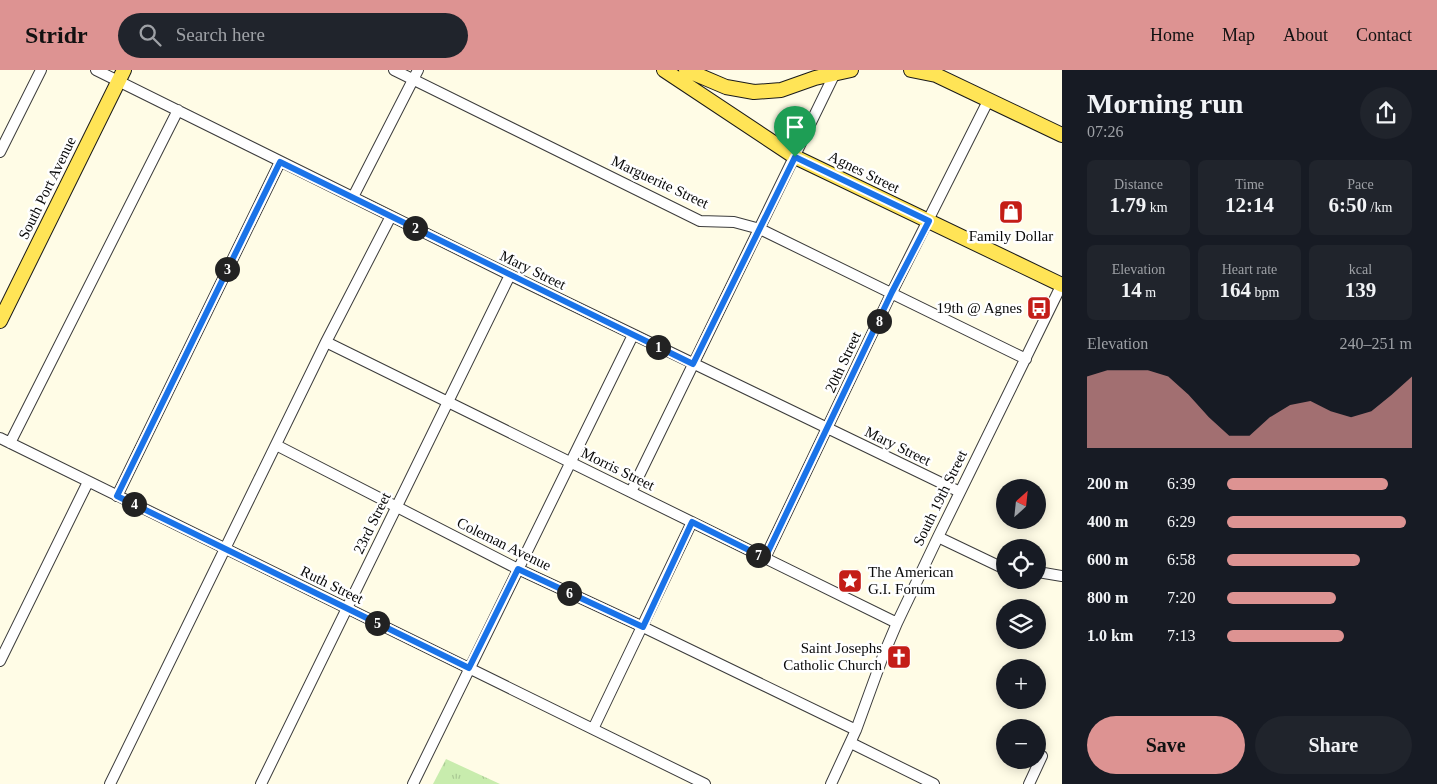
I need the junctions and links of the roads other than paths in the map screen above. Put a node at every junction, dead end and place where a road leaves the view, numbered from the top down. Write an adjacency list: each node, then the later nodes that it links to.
1 (41, 70): 15 (street)
2 (96, 70): 11 (street, Mary Street)
3 (394, 70): 10 (street, Marguerite Street)
4 (664, 70): 16 (main road, Agnes Street)
5 (686, 70): 8 (main road)
6 (851, 70): 8 (main road)
7 (912, 70): 9 (main road)
8 (835, 72): 16 (street)
9 (931, 72): 12 (main road)
10 (416, 75): 18 (street); 21 (street, Marguerite Street)
11 (122, 76): 13 (street, Mary Street); 25 (main road, South Port Avenue)
12 (989, 100): 14 (main road); 20 (street, 20th Street)
13 (178, 110): 17 (street, Mary Street); 33 (street)
14 (1062, 136)
15 (0, 152)
16 (795, 157): 20 (main road, Agnes Street); 21 (street)
17 (280, 162): 18 (street, Mary Street); 39 (street)
18 (354, 197): 19 (street, Mary Street)
19 (391, 216): 22 (street, Mary Street); 27 (street)
20 (929, 221): 23 (main road, Agnes Street); 24 (street, 20th Street)
21 (760, 229): 24 (street, Marguerite Street); 29 (street)
22 (510, 275): 26 (street, Mary Street); 30 (street, 23rd Street)
23 (1062, 285): 28 (street, South 19th Street)
24 (892, 292): 28 (street, Marguerite Street); 31 (street, 20th Street)
25 (0, 321)
26 (633, 335): 29 (street, Mary Street); 35 (street)
27 (326, 342): 30 (street, Morris Street); 34 (street)
28 (1026, 359): 38 (street, South 19th Street)
29 (693, 364): 31 (street, Mary Street); 37 (street)
30 (449, 402): 35 (street, Morris Street); 40 (street, 23rd Street)
31 (828, 429): 38 (street, Mary Street); 44 (street, 20th Street)
32 (0, 438): 33 (street, Ruth Street)
33 (10, 444): 36 (street, Ruth Street)
34 (276, 445): 40 (street, Coleman Avenue); 43 (street)
35 (570, 462): 37 (street, Morris Street); 46 (street)
36 (88, 482): 39 (street, Ruth Street); 52 (street)
37 (631, 492): 41 (street, Morris Street)
38 (960, 492): 42 (street, South 19th Street)
39 (117, 496): 43 (street, Ruth Street)
40 (397, 507): 46 (street, Coleman Avenue); 49 (street, 23rd Street)
41 (692, 522): 44 (street, Morris Street); 51 (street)
42 (938, 537): 45 (street); 50 (street, South 19th Street)
43 (225, 549): 49 (street, Ruth Street); 58 (street)
44 (765, 558): 50 (street, Morris Street)
45 (996, 565)
46 (518, 569): 51 (street, Coleman Avenue); 53 (street)
47 (1046, 573): 48 (street)
48 (1061, 574)
49 (347, 608): 53 (street, Ruth Street); 59 (street, 23rd Street)
50 (897, 623): 55 (street, South 19th Street)
51 (643, 627): 54 (street); 55 (street, Coleman Avenue)
52 (0, 661)
53 (469, 668): 54 (street, Ruth Street); 60 (street)
54 (593, 729): 61 (street, Ruth Street)
55 (856, 730): 56 (street, South 19th Street)
56 (851, 743): 62 (street, South 19th Street); 63 (street)
57 (1036, 769): 64 (street)
58 (110, 784)
59 (261, 784)
60 (412, 784)
61 (705, 784)
62 (831, 784)
63 (934, 784)
64 (1029, 784)

